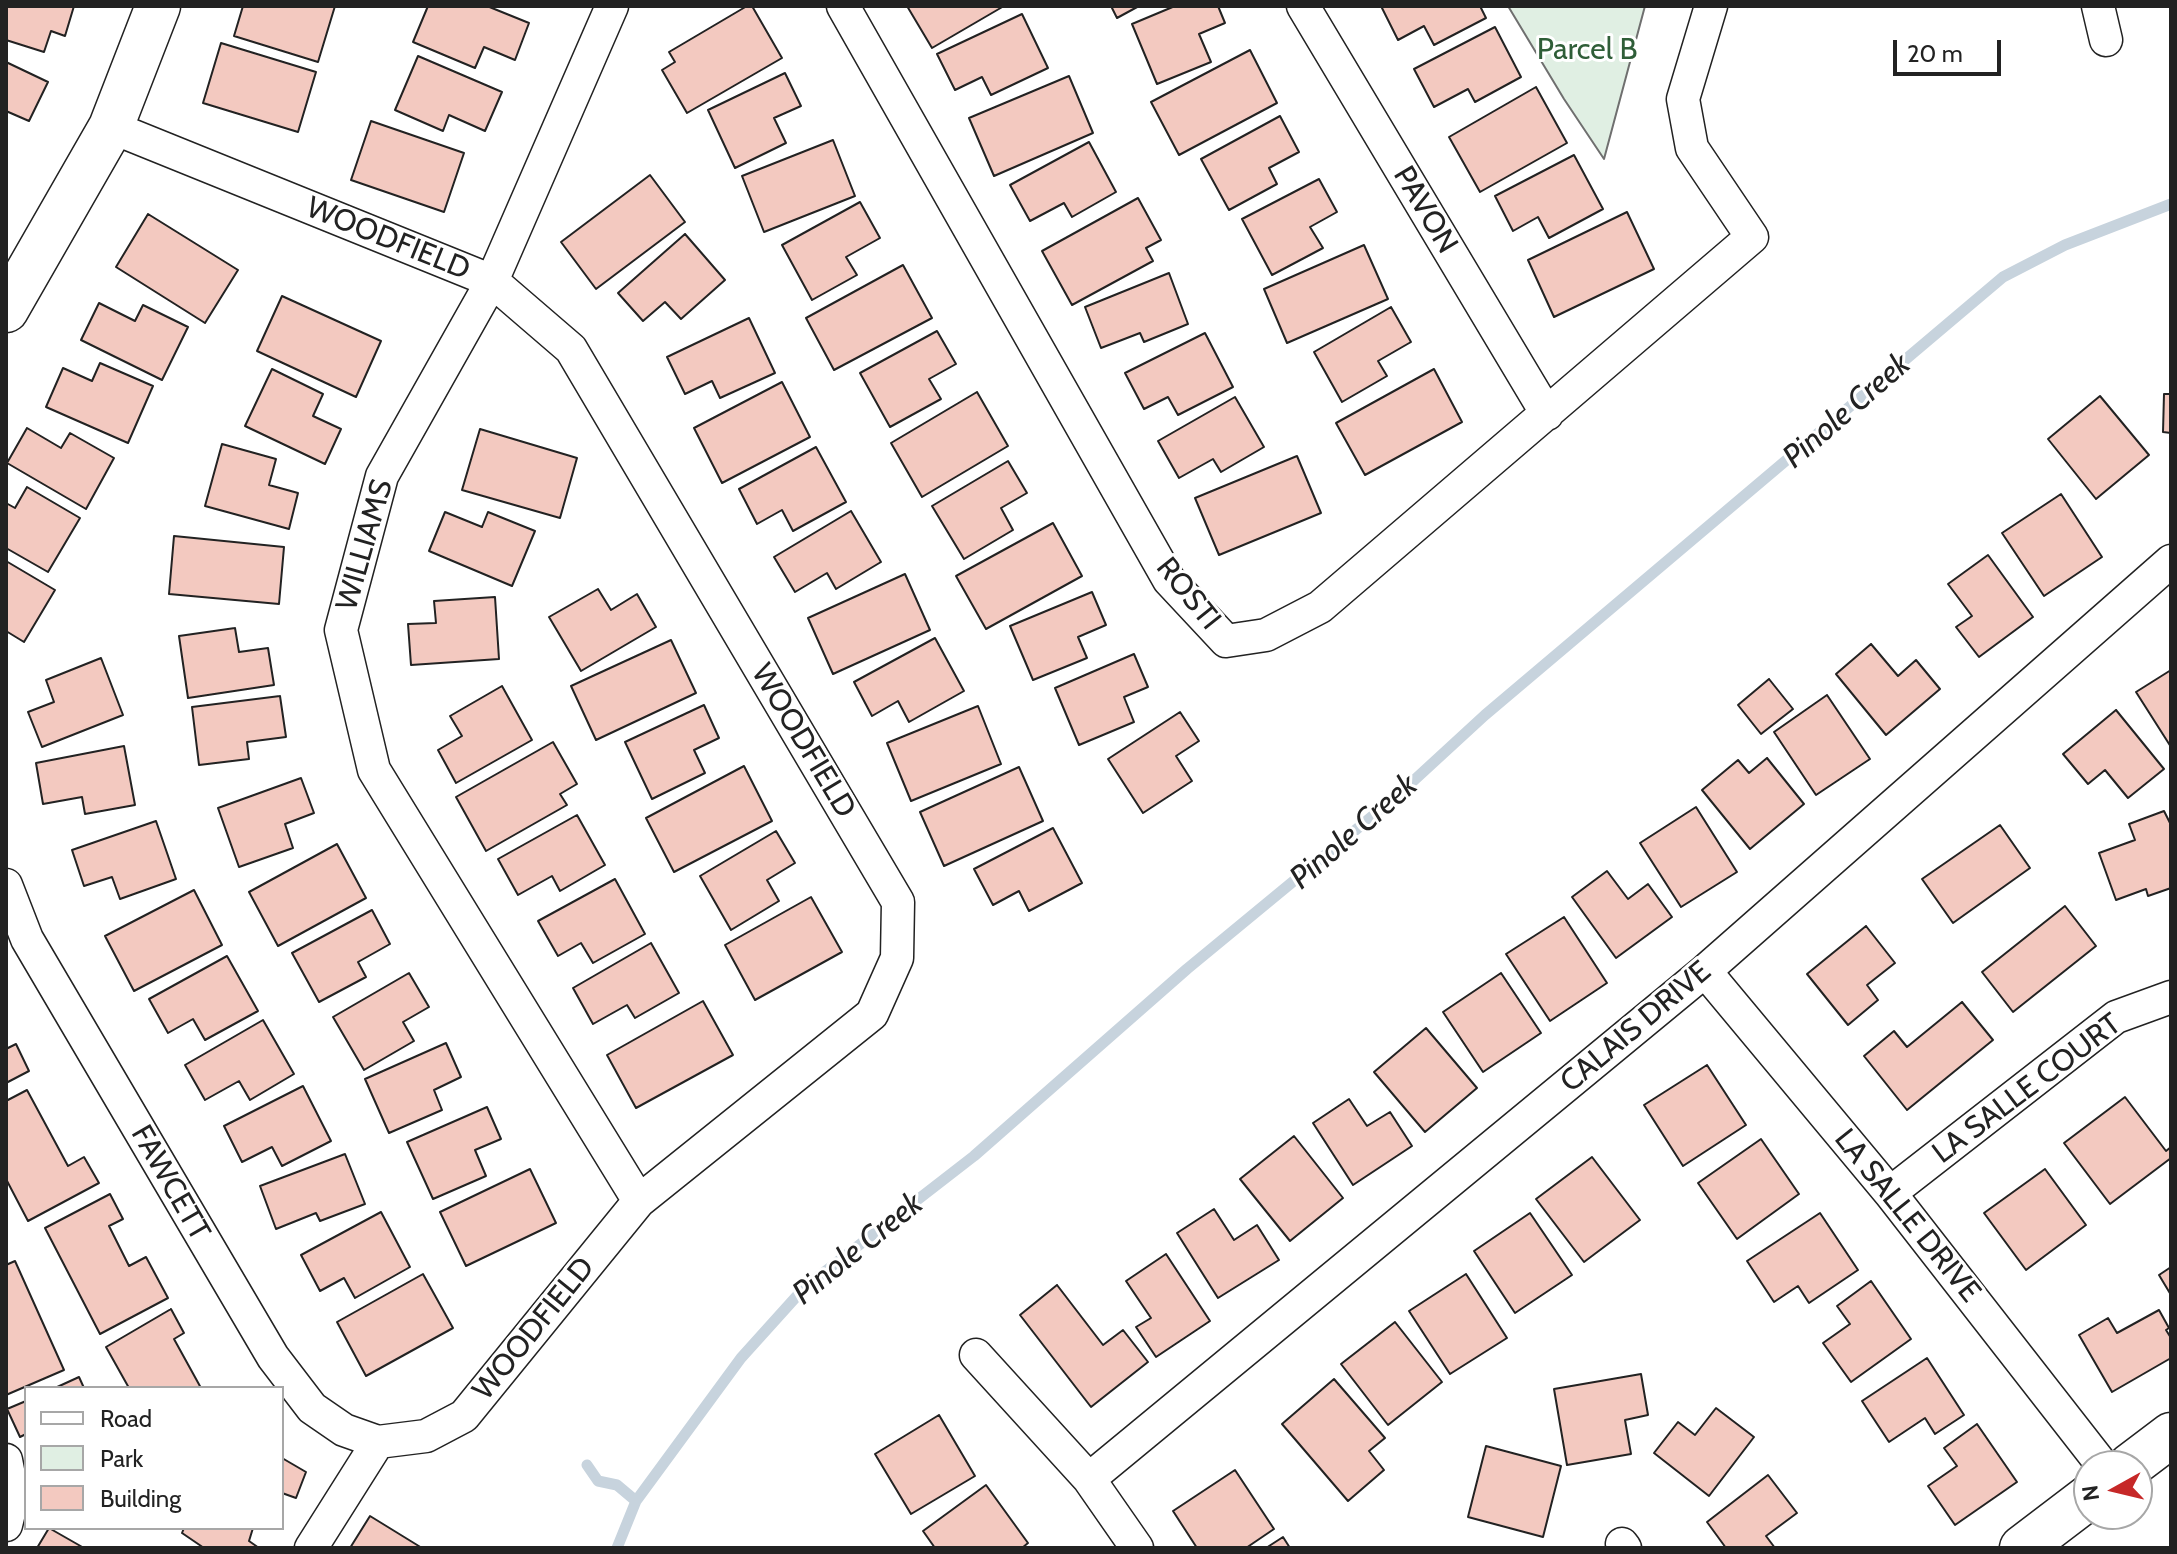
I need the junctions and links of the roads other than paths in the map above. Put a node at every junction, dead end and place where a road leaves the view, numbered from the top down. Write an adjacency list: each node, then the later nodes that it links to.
1 (158, 6): 8 (street)
2 (612, 6): 9 (street, WILLIAMS)
3 (843, 6): 11 (street, ROSTI)
4 (1303, 6): 11 (street, PAVON)
5 (1711, 6): 11 (street, ROSTI)
6 (2098, 6): 7 (street)
7 (2106, 40)
8 (111, 127): 9 (street, WOODFIELD); 10 (street)
9 (492, 281): 17 (street, WILLIAMS); 17 (street, WOODFIELD)
10 (6, 310)
11 (1547, 414)
12 (2171, 561): 14 (street, CALAIS DRIVE)
13 (6, 885): 20 (street, FAWCETT)
14 (1705, 971): 16 (street, LA SALLE DRIVE); 24 (street, CALAIS DRIVE)
15 (2171, 997): 16 (street, LA SALLE COURT)
16 (1890, 1193): 21 (street, LA SALLE DRIVE)
17 (639, 1201): 20 (street, WOODFIELD)
18 (976, 1355): 24 (street)
19 (2171, 1435): 22 (street)
20 (378, 1442): 27 (street)
21 (2091, 1450)
22 (2151, 1450)
23 (6, 1460): 26 (street)
24 (1089, 1479): 28 (street)
25 (2073, 1509): 29 (street)
26 (6, 1525)
27 (311, 1548)
28 (1137, 1548)
29 (2022, 1548)

